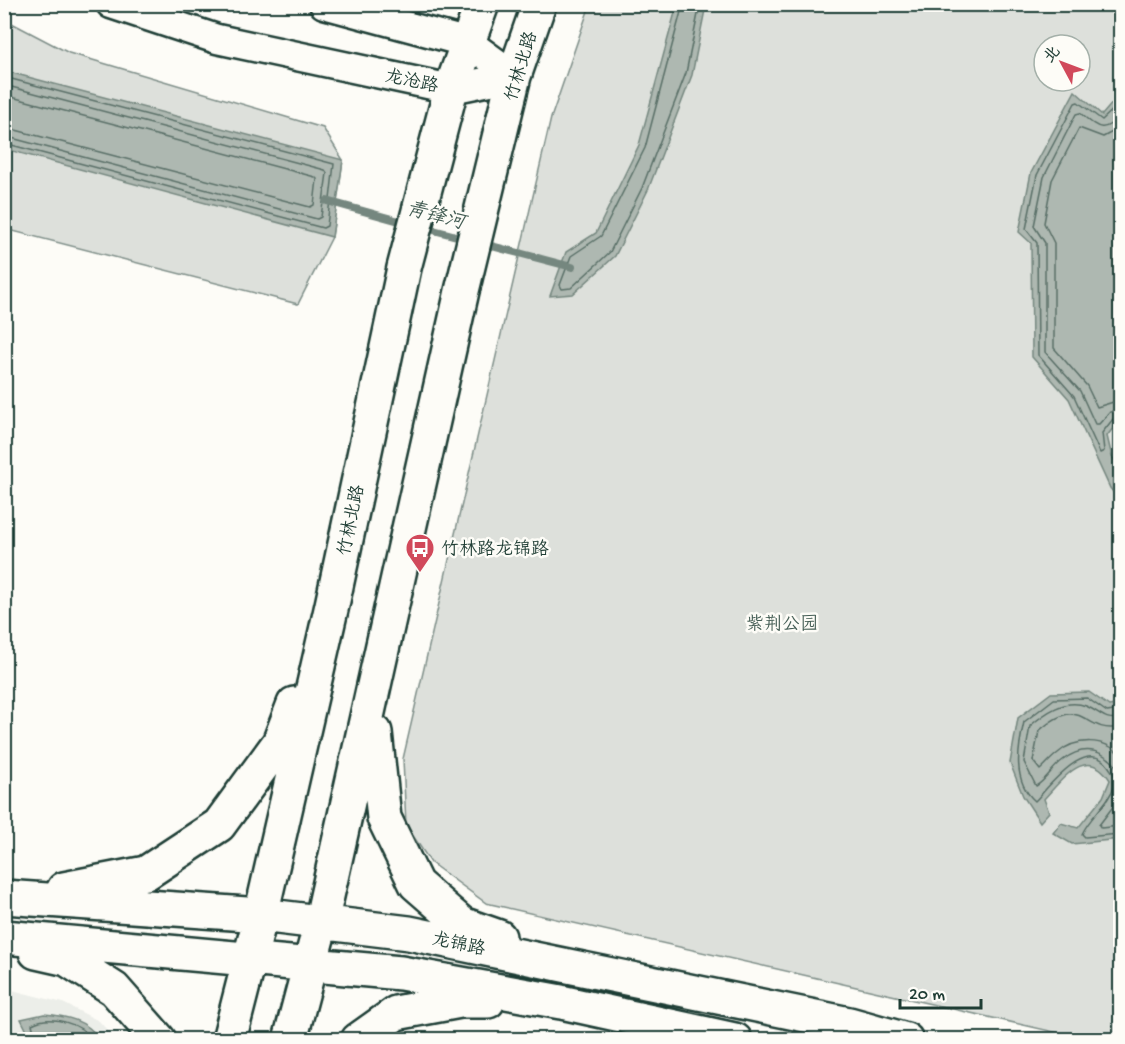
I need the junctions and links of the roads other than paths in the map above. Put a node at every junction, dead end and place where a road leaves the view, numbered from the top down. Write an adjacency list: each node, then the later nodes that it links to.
1 (111, 4): 7 (street, 龙沧路)
2 (324, 4): 5 (street)
3 (482, 4): 5 (main road, 竹林北路)
4 (539, 4): 6 (main road, 竹林北路)
5 (469, 43): 6 (street); 7 (main road, 竹林北路)
6 (514, 75): 7 (street, 龙沧路); 9 (main road, 竹林北路)
7 (452, 89): 8 (main road, 竹林北路)
8 (332, 605): 10 (main road); 11 (main road, 竹林北路)
9 (374, 690): 12 (main road, 竹林北路); 17 (main road)
10 (5, 897): 11 (main road, 龙锦路)
11 (261, 915): 12 (main road, 龙锦路); 15 (main road, 竹林北路)
12 (321, 923): 16 (main road, 竹林北路); 17 (main road, 龙锦路)
13 (4, 937): 15 (main road)
14 (4, 946): 19 (main road)
15 (250, 960): 16 (main road); 20 (main road, 竹林北路)
16 (310, 963): 18 (main road); 21 (main road, 竹林北路)
17 (585, 970): 24 (main road, 龙锦路)
18 (561, 1002): 22 (main road); 23 (main road)
19 (159, 1040)
20 (229, 1040)
21 (290, 1040)
22 (358, 1040)
23 (735, 1040)
24 (906, 1040)

